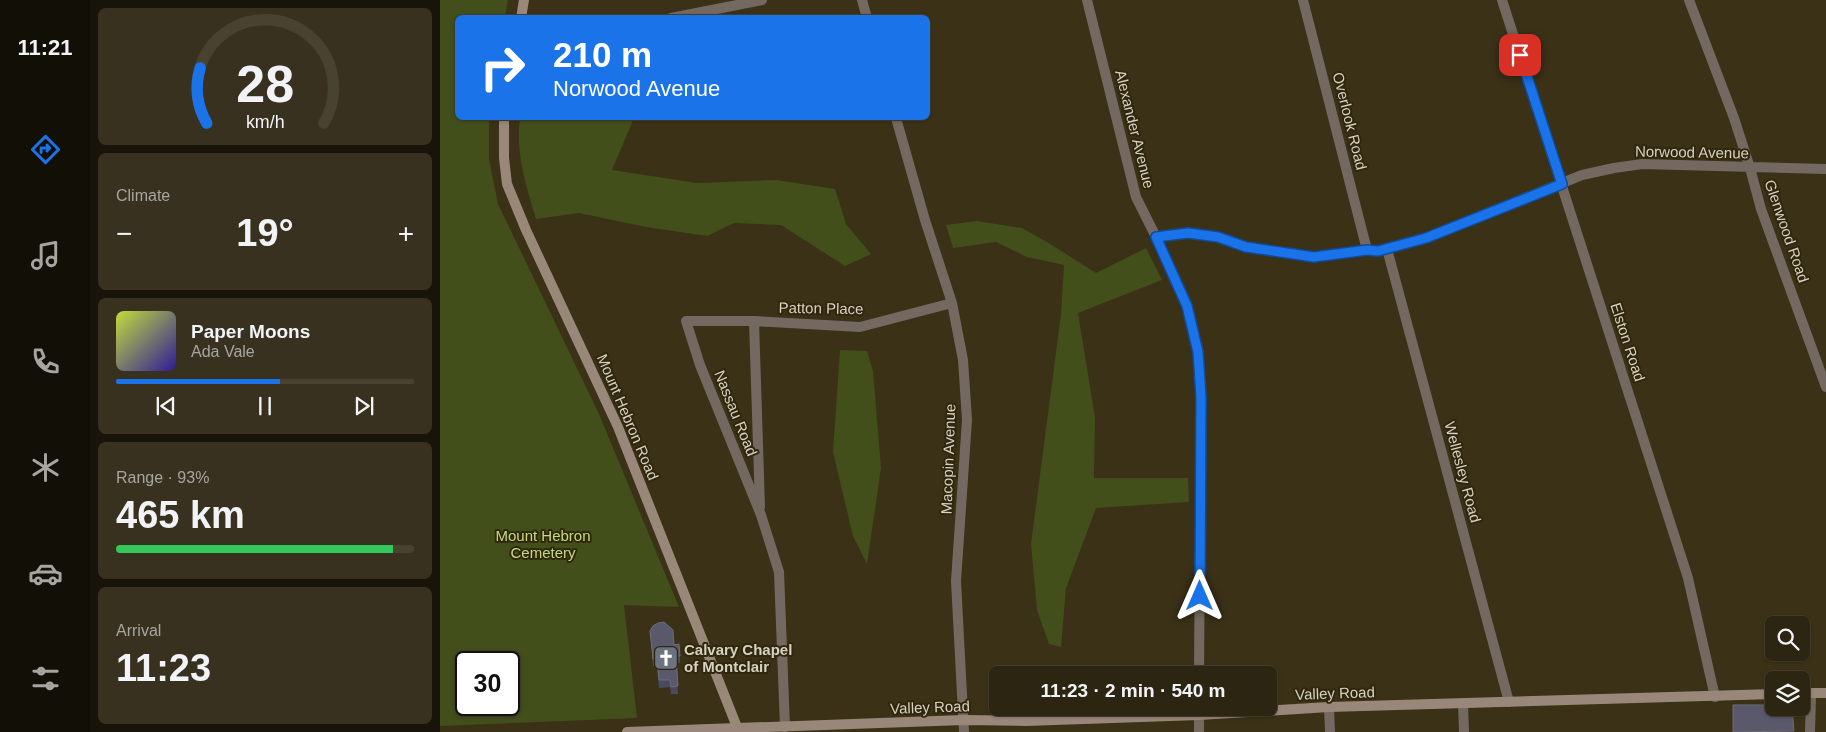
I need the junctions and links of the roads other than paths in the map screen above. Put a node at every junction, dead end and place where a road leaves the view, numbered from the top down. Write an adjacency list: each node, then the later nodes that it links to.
1 (524, 0): 8 (main road)
2 (762, 0): 9 (street)
3 (862, 0): 10 (street)
4 (1087, 0): 16 (street, Alexander Avenue)
5 (1303, 0): 18 (street, Overlook Road)
6 (1502, 0): 15 (street, Elston Road)
7 (1689, 0): 13 (street, Glenwood Road)
8 (522, 15)
9 (686, 15)
10 (866, 15)
11 (504, 120): 38 (main road, Mount Hebron Road)
12 (897, 120): 19 (street, Macopin Avenue)
13 (1750, 168): 14 (street, Norwood Avenue); 15 (street, Norwood Avenue); 22 (street, Glenwood Road)
14 (1826, 169)
15 (1562, 184): 17 (street, Norwood Avenue); 28 (street, Elston Road)
16 (1156, 237): 18 (street, Norwood Avenue); 24 (street, Alexander Avenue)
17 (1387, 249): 18 (street, Norwood Avenue); 29 (street, Wellesley Road)
18 (1367, 250)
19 (952, 303): 21 (street, Patton Place); 36 (street, Macopin Avenue)
20 (686, 321): 21 (street, Patton Place); 23 (street, Nassau Road)
21 (754, 321): 23 (street, Nassau Road)
22 (1826, 386)
23 (761, 515): 37 (street, Nassau Road)
24 (1199, 666)
25 (1826, 692): 26 (main road)
26 (1810, 693)
27 (1765, 694): 28 (main road, Valley Road)
28 (1714, 697): 29 (main road, Valley Road)
29 (1509, 702): 30 (main road, Valley Road)
30 (1462, 704): 31 (main road, Valley Road); 43 (street)
31 (1329, 708): 32 (main road, Valley Road); 42 (street)
32 (1277, 709)
33 (1112, 716): 36 (main road, Valley Road)
34 (1199, 716): 41 (street)
35 (1808, 716): 44 (street)
36 (964, 720): 37 (main road, Valley Road); 40 (street, Macopin Avenue)
37 (785, 726): 38 (main road, Valley Road)
38 (737, 727): 39 (main road, Valley Road)
39 (627, 732)
40 (964, 732)
41 (1199, 732)
42 (1330, 732)
43 (1464, 732)
44 (1810, 732)

